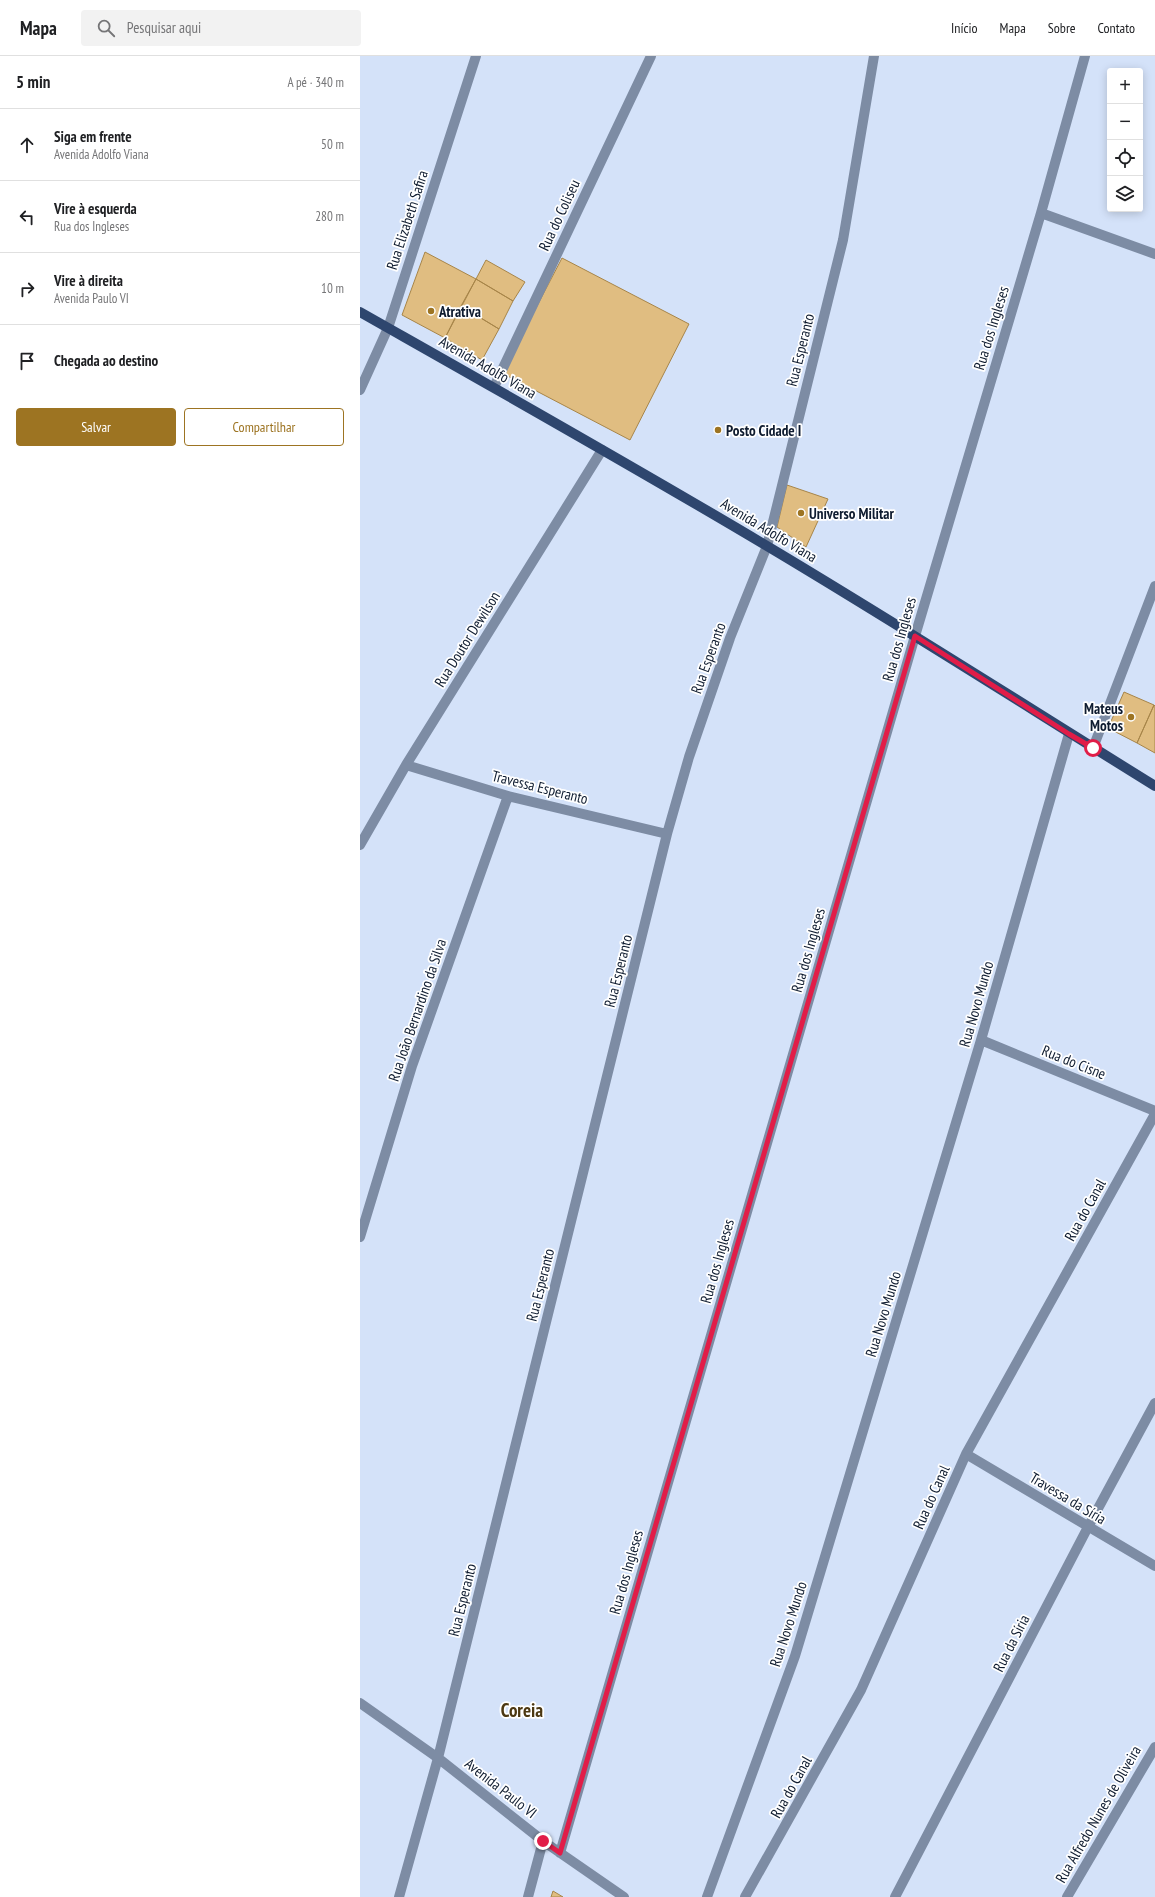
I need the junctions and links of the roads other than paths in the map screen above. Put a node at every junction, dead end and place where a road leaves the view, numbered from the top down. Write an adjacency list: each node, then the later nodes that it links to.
1 (476, 56): 8 (street, Rua Elizabeth Safira)
2 (651, 56): 9 (street, Rua do Coliseu)
3 (874, 56): 12 (street, Rua Esperanto)
4 (1084, 56): 5 (street, Rua dos Ingleses)
5 (1041, 213): 6 (street); 14 (street, Rua dos Ingleses)
6 (1155, 254)
7 (360, 312): 8 (main road, Avenida Adolfo Viana)
8 (388, 328): 9 (main road, Avenida Adolfo Viana); 10 (street, Rua Elizabeth Safira)
9 (494, 387): 11 (main road, Avenida Adolfo Viana)
10 (360, 390)
11 (602, 450): 12 (main road, Avenida Adolfo Viana); 17 (street, Rua Doutor Dewilson)
12 (767, 546): 14 (main road, Avenida Adolfo Viana); 20 (street, Rua Esperanto)
13 (1155, 586): 16 (street)
14 (915, 636): 15 (main road, Avenida Adolfo Viana); 33 (street, Rua dos Ingleses)
15 (1069, 734): 16 (main road, Avenida Adolfo Viana); 22 (street, Rua Novo Mundo)
16 (1093, 748): 18 (main road, Avenida Adolfo Viana)
17 (406, 765): 19 (street, Travessa Esperanto); 21 (street, Rua Doutor Dewilson)
18 (1155, 786)
19 (508, 796): 20 (street, Travessa Esperanto); 24 (street, Rua João Bernardino da Silva)
20 (667, 834): 31 (street, Rua Esperanto)
21 (360, 845)
22 (981, 1040): 23 (street, Rua do Cisne); 37 (street, Rua Novo Mundo)
23 (1155, 1112): 26 (street, Rua do Canal)
24 (360, 1237)
25 (1155, 1403): 27 (street, Rua da Síria)
26 (966, 1454): 27 (street, Travessa da Síria); 38 (street, Rua do Canal)
27 (1088, 1527): 28 (street, Travessa da Síria); 39 (street, Rua da Síria)
28 (1155, 1566)
29 (360, 1703): 31 (street, Avenida Paulo VI)
30 (1155, 1747): 40 (street, Rua Alfredo Nunes de Oliveira)
31 (438, 1758): 32 (street, Avenida Paulo VI); 34 (street, Rua Esperanto)
32 (543, 1841): 33 (street, Avenida Paulo VI); 35 (street)
33 (560, 1853): 36 (street, Avenida Paulo VI)
34 (399, 1897)
35 (528, 1897)
36 (624, 1897)
37 (707, 1897)
38 (746, 1897)
39 (895, 1897)
40 (1067, 1897)

